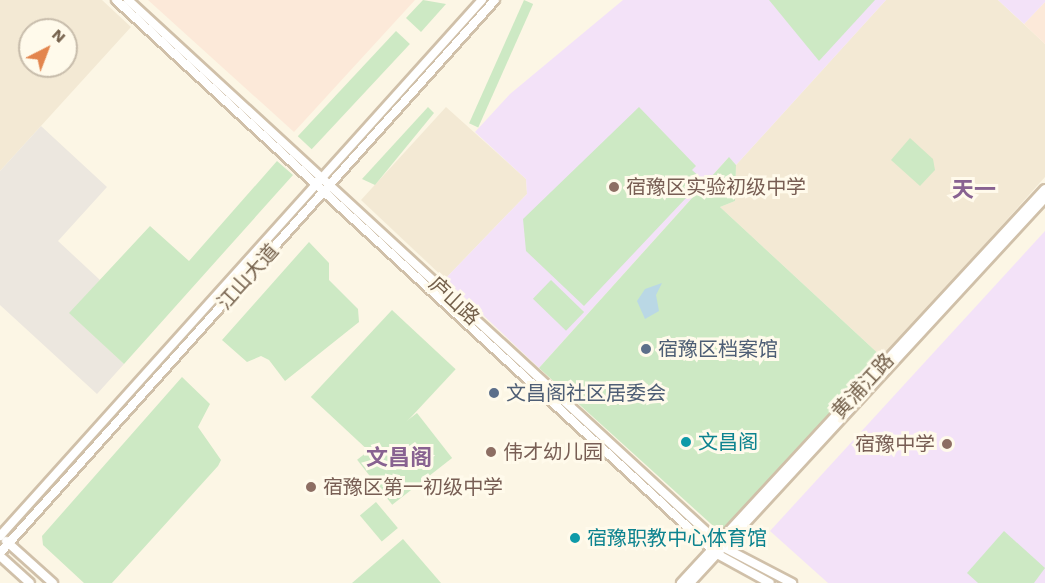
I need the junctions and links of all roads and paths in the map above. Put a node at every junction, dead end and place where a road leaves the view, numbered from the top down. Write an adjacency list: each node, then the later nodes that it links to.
1 (116, 0): 5 (street, 庐山路)
2 (128, 0): 5 (street, 庐山路)
3 (482, 0): 5 (street, 江山大道)
4 (495, 0): 7 (street, 江山大道)
5 (317, 182): 7 (street, 庐山路); 9 (street, 江山大道)
6 (1045, 189): 11 (street, 黄浦江路)
7 (326, 190): 10 (street, 江山大道); 11 (street, 庐山路)
8 (1045, 198): 11 (street, 黄浦江路)
9 (0, 536): 10 (street)
10 (9, 544): 12 (street, 江山大道); 14 (street)
11 (717, 549): 15 (street, 黄浦江路); 16 (street, 黄浦江路); 17 (street, 庐山路); 18 (street, 庐山路)
12 (0, 555): 13 (street)
13 (30, 583)
14 (53, 583)
15 (681, 583)
16 (690, 583)
17 (770, 583)
18 (792, 583)

